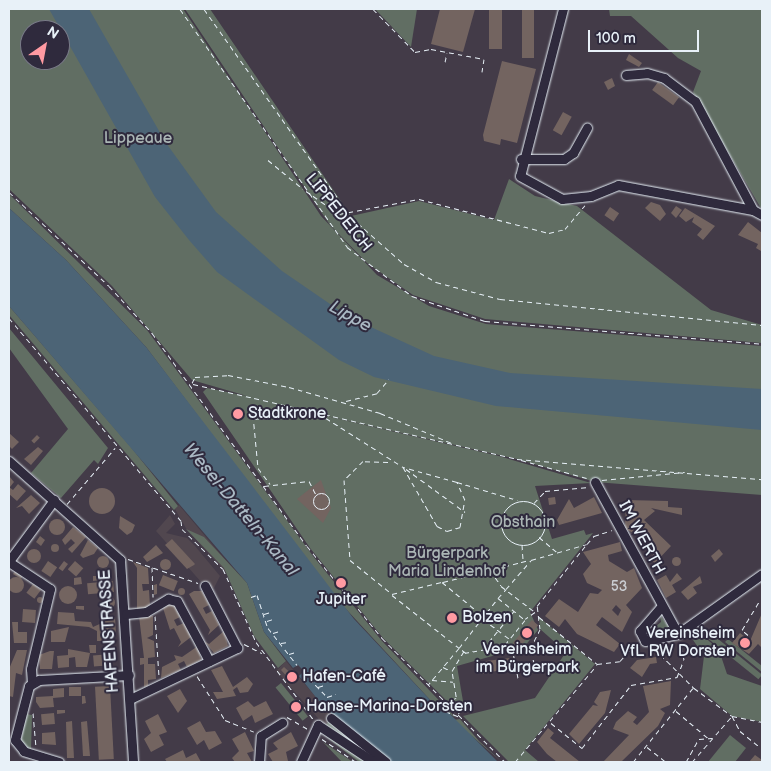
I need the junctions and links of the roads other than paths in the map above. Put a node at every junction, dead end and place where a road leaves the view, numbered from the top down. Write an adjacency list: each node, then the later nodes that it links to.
1 (562, 9): 4 (street)
2 (626, 75): 5 (street)
3 (587, 128): 4 (street)
4 (521, 159): 5 (street)
5 (753, 210): 6 (street)
6 (762, 215)
7 (9, 461): 9 (street)
8 (596, 484): 13 (street, IM WERTH)
9 (54, 500): 10 (street); 14 (street, HAFENSTRASSE)
10 (9, 561): 18 (street)
11 (762, 574): 15 (street)
12 (205, 586): 16 (street, HAFENSTRASSE)
13 (661, 607): 15 (street, IM WERTH); 15 (street)
14 (130, 614): 16 (street, HAFENSTRASSE); 17 (street, HAFENSTRASSE)
15 (678, 634)
16 (209, 661): 19 (street, HAFENSTRASSE)
17 (128, 675): 18 (street); 19 (street, HAFENSTRASSE)
18 (32, 682): 22 (street)
19 (130, 699): 23 (street, HAFENSTRASSE)
20 (331, 718): 27 (street)
21 (282, 723): 24 (street)
22 (59, 762)
23 (133, 762)
24 (259, 762)
25 (300, 762): 26 (street)
26 (374, 762)
27 (386, 762)

